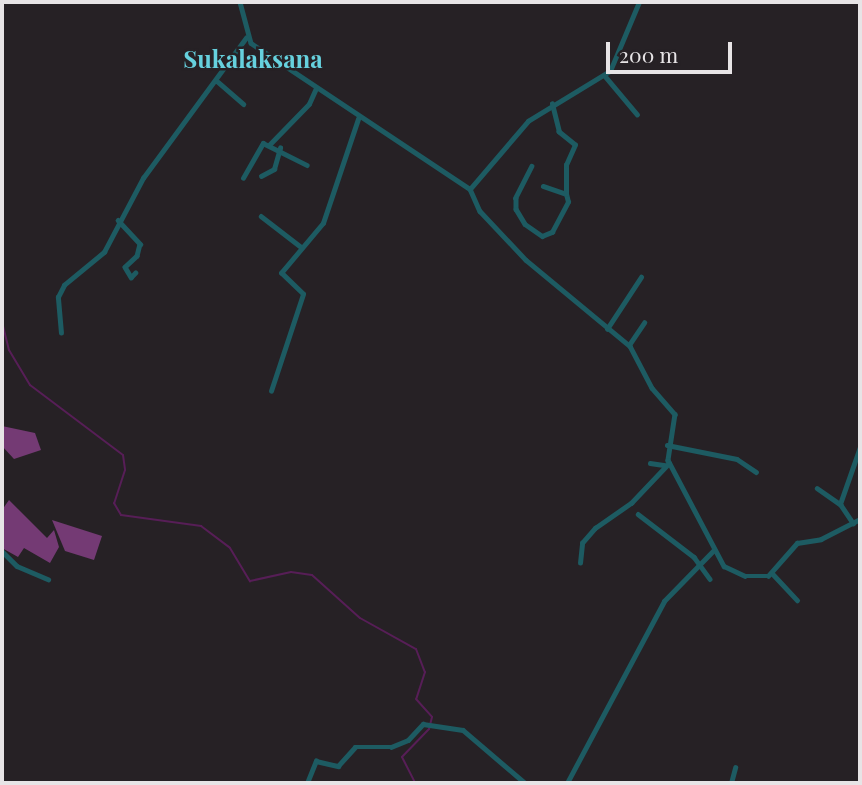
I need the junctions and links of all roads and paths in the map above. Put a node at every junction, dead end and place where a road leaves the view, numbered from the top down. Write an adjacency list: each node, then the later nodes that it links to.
1 (240, 2): 3 (street)
2 (639, 2): 4 (street)
3 (247, 38): 5 (street); 6 (street)
4 (605, 76): 8 (street); 9 (street)
5 (217, 81): 7 (street); 21 (street)
6 (316, 88): 10 (street); 11 (street)
7 (243, 104)
8 (552, 104): 18 (street); 19 (street)
9 (637, 114)
10 (358, 119): 18 (street); 22 (street)
11 (269, 145): 12 (street); 16 (street)
12 (280, 148): 13 (street); 15 (street)
13 (307, 164)
14 (532, 166): 19 (street)
15 (261, 176)
16 (243, 178)
17 (543, 186): 19 (street)
18 (470, 188): 26 (street)
19 (566, 194)
20 (261, 216): 22 (street)
21 (118, 220): 23 (street); 27 (street)
22 (300, 246): 29 (street)
23 (135, 274)
24 (641, 277): 26 (street)
25 (644, 323): 28 (street)
26 (607, 329): 28 (street)
27 (61, 333)
28 (629, 345): 30 (street)
29 (271, 391)
30 (667, 445): 33 (street); 34 (street)
31 (860, 447): 36 (street)
32 (650, 463): 33 (street)
33 (667, 464): 41 (street); 43 (street)
34 (756, 471)
35 (817, 488): 36 (street)
36 (839, 503): 39 (street)
37 (638, 514): 42 (street)
38 (860, 519): 39 (street)
39 (853, 523): 44 (street)
40 (2, 551): 45 (street)
41 (713, 551): 42 (street); 44 (street)
42 (700, 563): 46 (street); 51 (street)
43 (580, 564)
44 (772, 573): 47 (street)
45 (48, 579)
46 (710, 579)
47 (797, 600)
48 (735, 768): 52 (street)
49 (307, 783): 50 (street)
50 (525, 783)
51 (566, 783)
52 (731, 783)

